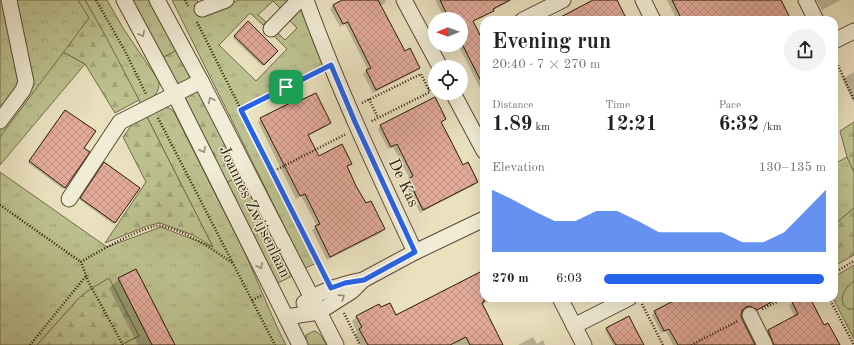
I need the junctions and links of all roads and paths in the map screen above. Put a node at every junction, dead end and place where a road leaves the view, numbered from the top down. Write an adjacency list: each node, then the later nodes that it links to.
1 (9, 0): 34 (street)
2 (96, 0): 30 (path)
3 (124, 0): 26 (street, Joannes Zwijsenlaan, one-way to 26)
4 (157, 0): 23 (street, Joannes Zwijsenlaan)
5 (185, 0): 13 (path)
6 (226, 0): 13 (street)
7 (299, 0): 17 (street)
8 (306, 0): 21 (street, De Kas)
9 (404, 0): 20 (street)
10 (563, 0): 14 (street)
11 (643, 0): 15 (street)
12 (806, 0): 16 (street)
13 (195, 11): 32 (path)
14 (544, 15)
15 (651, 16)
16 (814, 16)
17 (271, 29)
18 (854, 31): 19 (street)
19 (838, 39)
20 (436, 60)
21 (331, 65): 31 (street, De Kas); 32 (path)
22 (838, 66): 29 (path)
23 (201, 81): 26 (street); 50 (street, Joannes Zwijsenlaan, one-way to 23)
24 (428, 89): 27 (path)
25 (428, 93): 33 (path)
26 (175, 95): 30 (street); 58 (street, Joannes Zwijsenlaan, one-way to 58)
27 (369, 99): 31 (path); 33 (path)
28 (457, 100): 36 (street)
29 (854, 100)
30 (152, 106): 38 (street); 46 (path)
31 (349, 109): 35 (street, De Kas)
32 (241, 110): 37 (path)
33 (378, 118): 35 (path)
34 (0, 121)
35 (358, 128): 37 (path); 43 (street, De Kas)
36 (480, 144)
37 (272, 172): 49 (path)
38 (69, 199)
39 (0, 205): 40 (path)
40 (5, 208): 41 (path); 45 (path)
41 (0, 210)
42 (480, 221): 43 (street)
43 (415, 252): 49 (street)
44 (854, 261): 47 (path)
45 (81, 262): 46 (path); 48 (path)
46 (234, 263): 62 (path)
47 (838, 271)
48 (86, 276): 60 (path); 61 (path)
49 (334, 294): 50 (street); 56 (street); 65 (path)
50 (312, 297): 56 (street, Joannes Zwijsenlaan); 58 (street)
51 (562, 302): 59 (street)
52 (621, 302): 59 (street)
53 (641, 302): 67 (path)
54 (777, 302): 57 (path)
55 (832, 302): 70 (path)
56 (318, 312): 58 (street); 64 (street, Joannes Zwijsenlaan)
57 (750, 315): 68 (path); 69 (street)
58 (286, 317): 63 (street, Joannes Zwijsenlaan)
59 (574, 326): 66 (street)
60 (30, 345)
61 (123, 345)
62 (275, 345)
63 (300, 345)
64 (336, 345)
65 (360, 345)
66 (584, 345)
67 (663, 345)
68 (691, 345)
69 (765, 345)
70 (854, 345)

